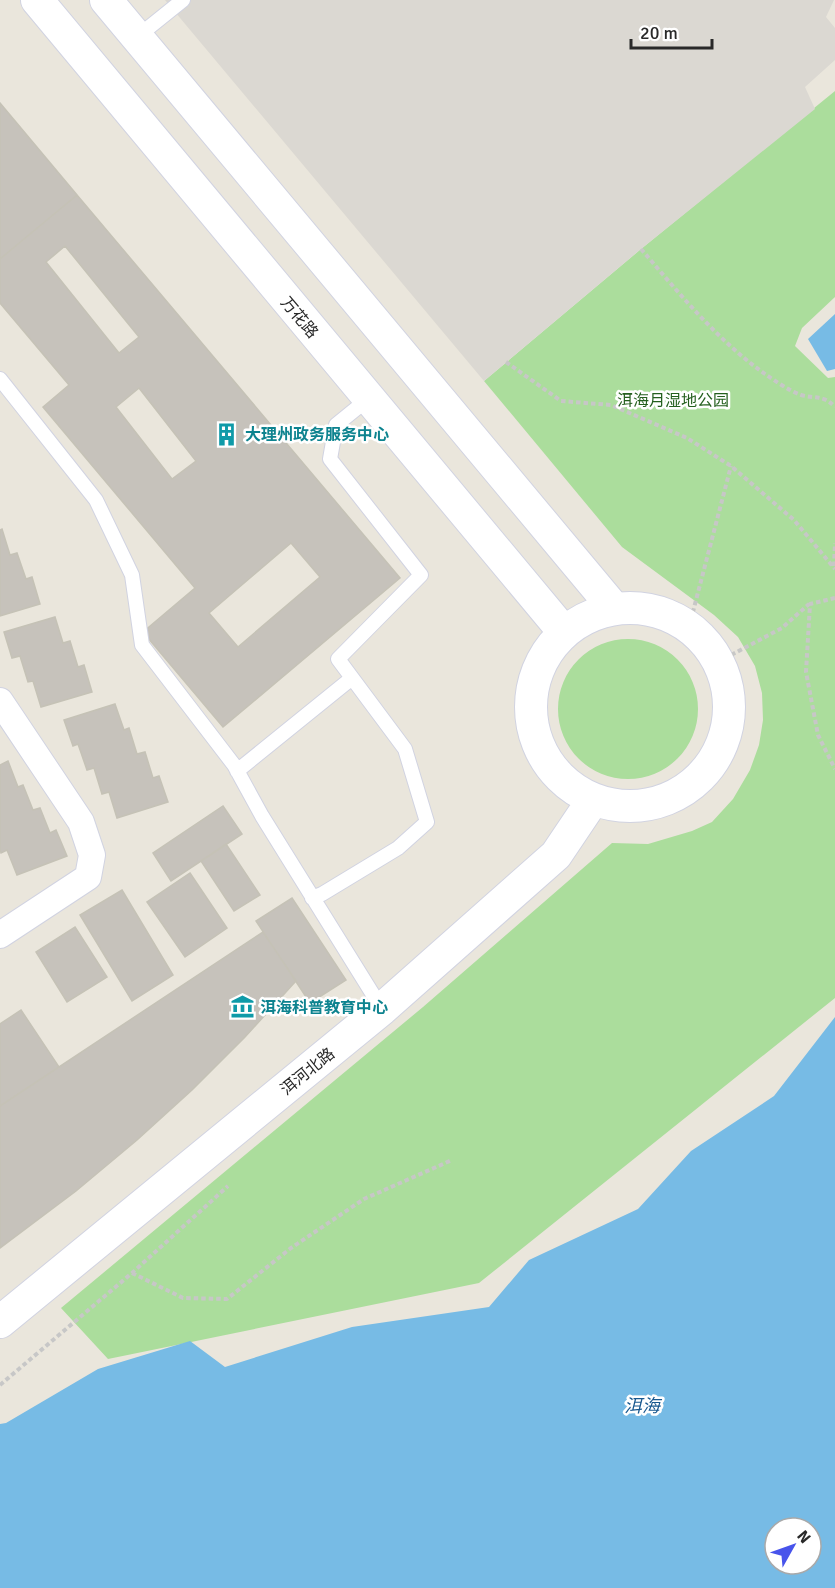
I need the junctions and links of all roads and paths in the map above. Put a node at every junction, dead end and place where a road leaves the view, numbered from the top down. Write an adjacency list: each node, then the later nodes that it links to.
1 (37, 0): 8 (street, 万花路)
2 (106, 0): 4 (street)
3 (183, 0): 4 (lane)
4 (137, 37): 15 (street)
5 (641, 249): 9 (path)
6 (506, 362): 10 (path)
7 (0, 379): 22 (lane)
8 (368, 399): 17 (street, 万花路); 19 (lane)
9 (835, 407)
10 (731, 466): 12 (path); 16 (path)
11 (835, 543): 12 (path)
12 (835, 569)
13 (835, 598): 14 (path)
14 (810, 604): 18 (path); 21 (path)
15 (613, 608): 16 (street); 17 (street)
16 (689, 627): 18 (street)
17 (564, 632): 23 (street)
18 (718, 662): 23 (street)
19 (352, 678): 22 (lane); 24 (lane)
20 (0, 701): 25 (street)
21 (835, 769)
22 (237, 771): 24 (lane)
23 (593, 800): 26 (street, 洱河北路)
24 (312, 898): 26 (lane)
25 (0, 935)
26 (382, 1009): 30 (street, 洱河北路)
27 (452, 1160): 29 (path)
28 (228, 1186): 29 (path)
29 (132, 1273): 31 (path)
30 (0, 1322)
31 (0, 1385)

